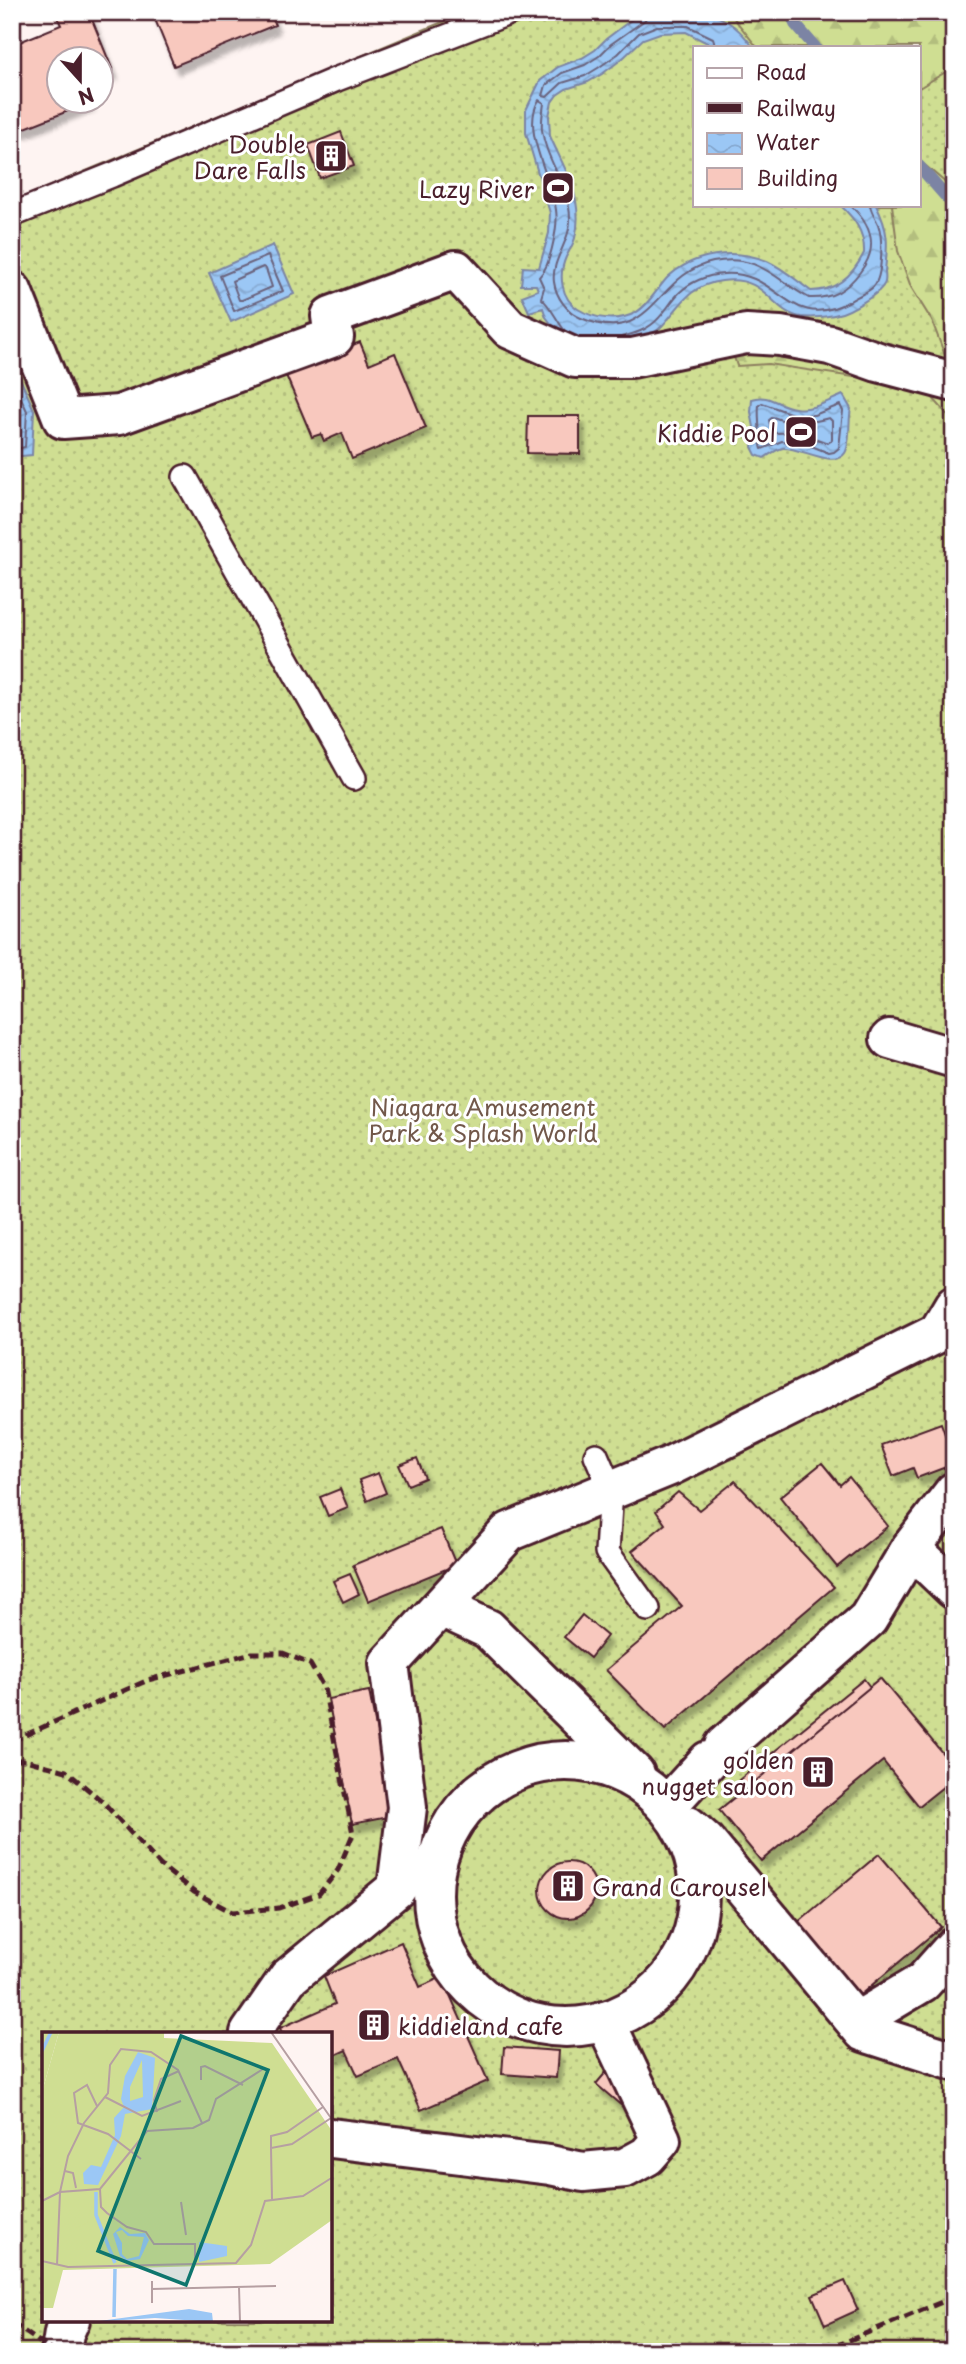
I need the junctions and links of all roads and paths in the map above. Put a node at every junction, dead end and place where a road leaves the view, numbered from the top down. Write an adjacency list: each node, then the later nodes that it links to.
1 (510, 12): 2 (lane)
2 (12, 215)
3 (12, 291): 4 (street)
4 (954, 382)
5 (185, 477): 6 (lane)
6 (354, 778)
7 (890, 1039): 8 (street)
8 (954, 1058)
9 (954, 1306): 11 (street)
10 (596, 1455): 11 (lane)
11 (611, 1490): 15 (street); 16 (lane)
12 (954, 1492): 13 (street)
13 (911, 1548): 14 (street); 17 (street)
14 (954, 1589)
15 (441, 1607): 17 (street); 21 (street)
16 (648, 1609)
17 (667, 1806): 19 (street); 19 (street); 20 (street)
18 (954, 1947): 20 (street)
19 (605, 2021): 23 (street)
20 (856, 2022): 22 (street)
21 (251, 2032)
22 (954, 2061)
23 (332, 2138)
24 (70, 2322): 25 (street)
25 (61, 2352)

